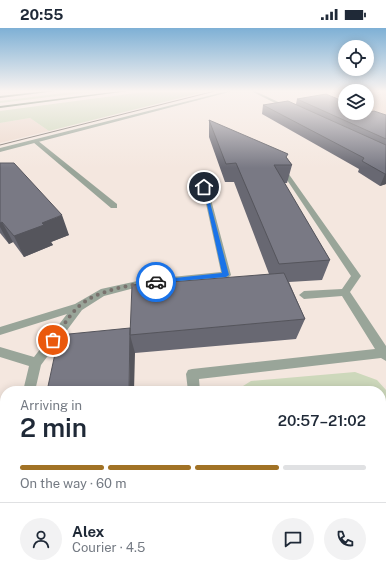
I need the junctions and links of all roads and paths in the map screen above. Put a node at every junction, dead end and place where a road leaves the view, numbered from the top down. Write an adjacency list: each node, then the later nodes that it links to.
1 (130, 117): 2 (street)
2 (35, 141): 3 (street); 6 (street)
3 (0, 150)
4 (201, 173): 9 (street)
5 (286, 174): 7 (street)
6 (114, 206)
7 (345, 292): 8 (street); 12 (street)
8 (304, 295)
9 (78, 307): 10 (street); 13 (street)
10 (0, 331)
11 (0, 352): 13 (street)
12 (385, 354): 15 (street)
13 (36, 363): 14 (street)
14 (30, 386)
15 (193, 386)

